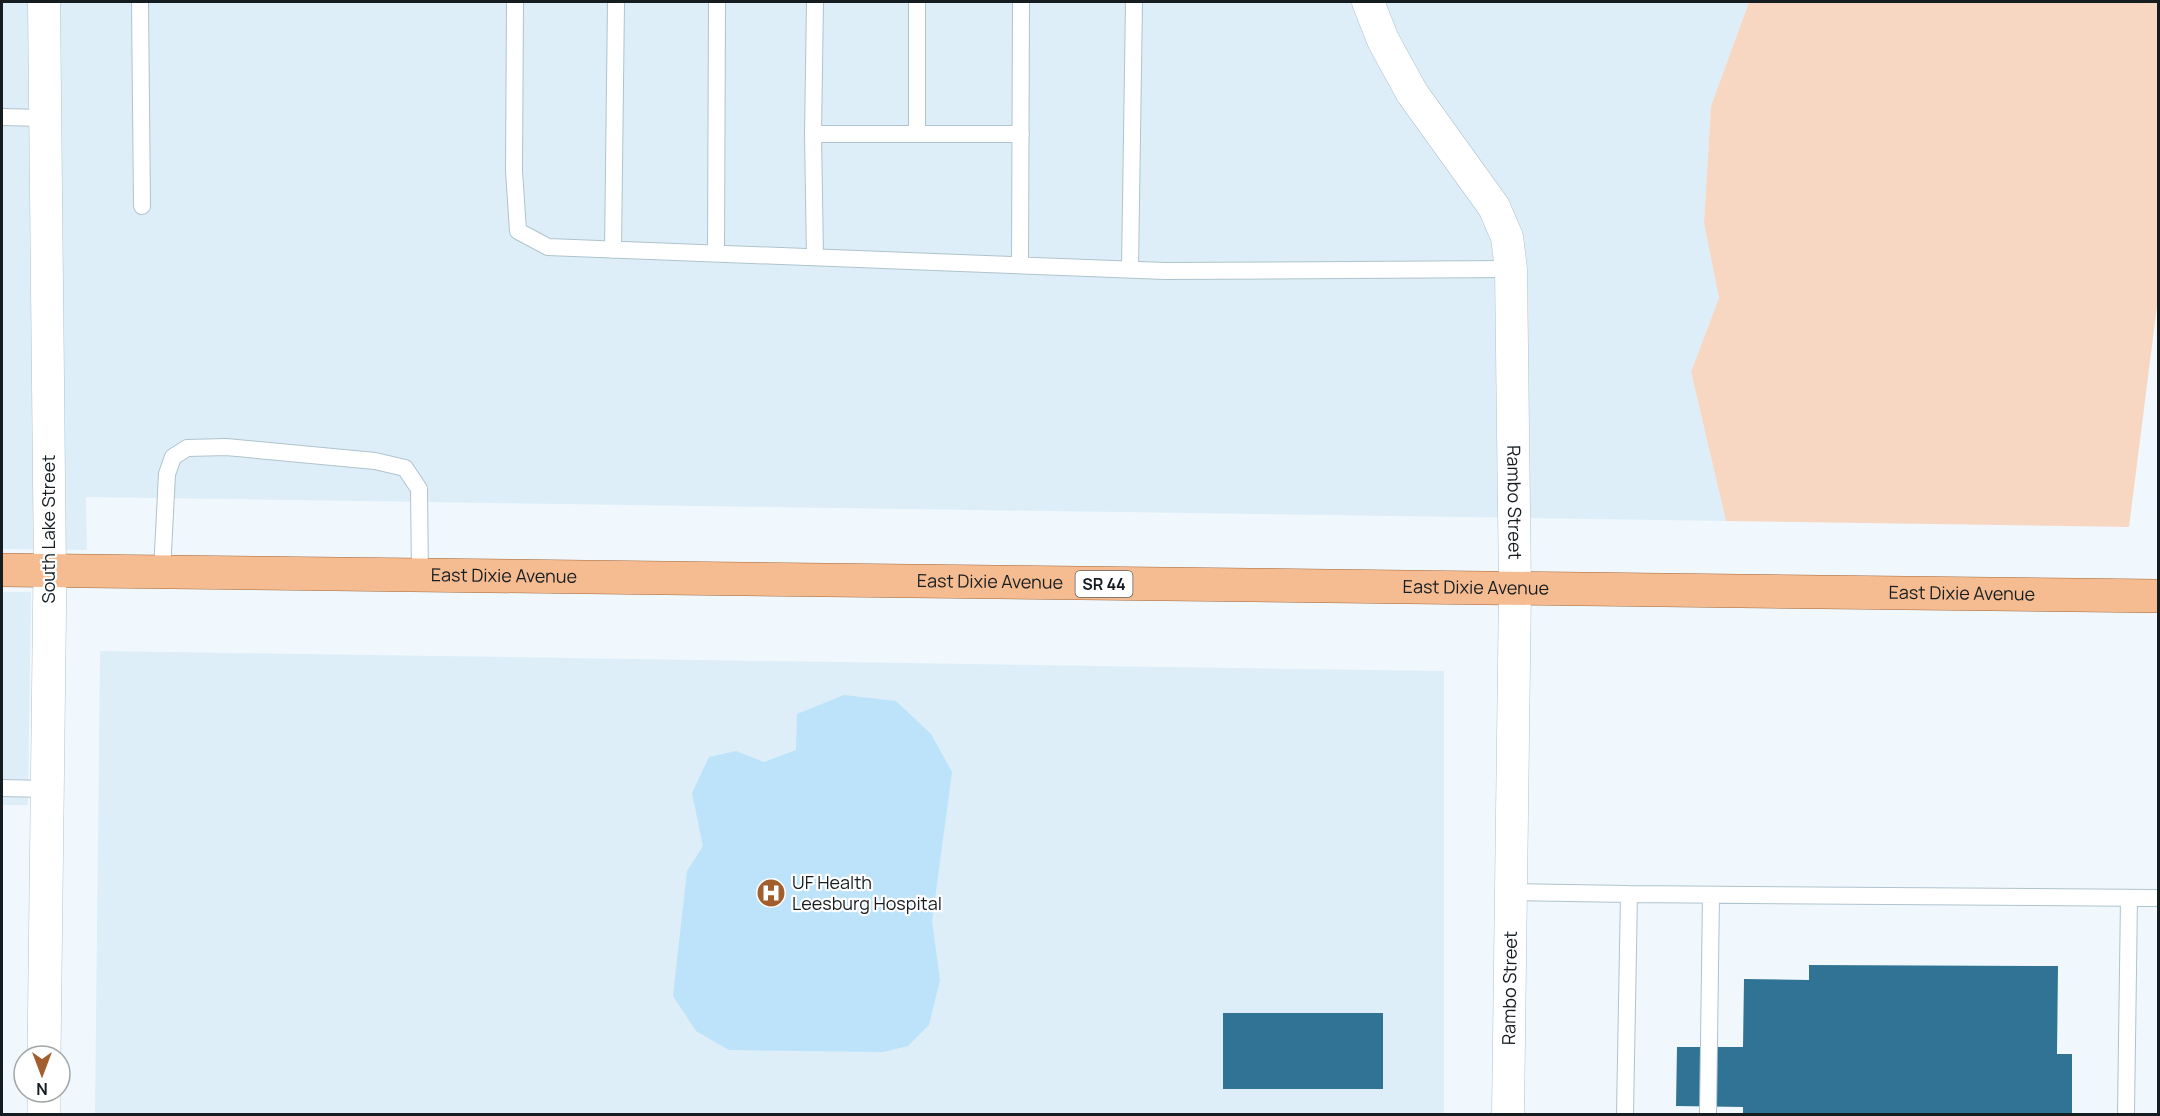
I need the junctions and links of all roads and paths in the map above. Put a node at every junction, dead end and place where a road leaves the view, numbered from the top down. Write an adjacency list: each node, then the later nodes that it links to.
1 (44, 2): 12 (street, South Lake Street)
2 (140, 2): 16 (lane)
3 (515, 2): 17 (lane)
4 (616, 2): 17 (lane)
5 (717, 2): 18 (lane)
6 (815, 2): 13 (lane)
7 (917, 2): 14 (lane)
8 (1021, 2): 15 (lane)
9 (1134, 2): 21 (lane)
10 (1368, 2): 22 (street, Rambo Street)
11 (2, 117): 12 (lane)
12 (44, 118): 24 (street, South Lake Street)
13 (813, 134): 14 (lane); 19 (lane)
14 (917, 134): 15 (lane)
15 (1021, 134): 20 (lane)
16 (142, 206)
17 (613, 250): 18 (lane)
18 (716, 253): 19 (lane)
19 (815, 257): 20 (lane)
20 (1020, 265): 21 (lane)
21 (1130, 269): 22 (lane)
22 (1511, 269): 27 (street, Rambo Street)
23 (2, 570): 24 (main road, East Dixie Avenue / SR 44)
24 (50, 571): 25 (main road, East Dixie Avenue / SR 44); 30 (street, South Lake Street)
25 (162, 572): 26 (main road, East Dixie Avenue / SR 44); 26 (lane)
26 (420, 575): 27 (main road, East Dixie Avenue / SR 44)
27 (1515, 589): 28 (main road, East Dixie Avenue / SR 44); 31 (street, Rambo Street)
28 (2158, 596)
29 (2, 788): 30 (lane)
30 (46, 789): 36 (street, South Lake Street)
31 (1511, 892): 32 (lane); 37 (street, Rambo Street)
32 (1629, 894): 33 (lane); 38 (lane)
33 (1711, 895): 34 (lane); 39 (lane)
34 (2129, 898): 35 (lane); 40 (lane)
35 (2158, 898)
36 (44, 1044)
37 (1508, 1114)
38 (1625, 1114)
39 (1708, 1114)
40 (2126, 1114)

